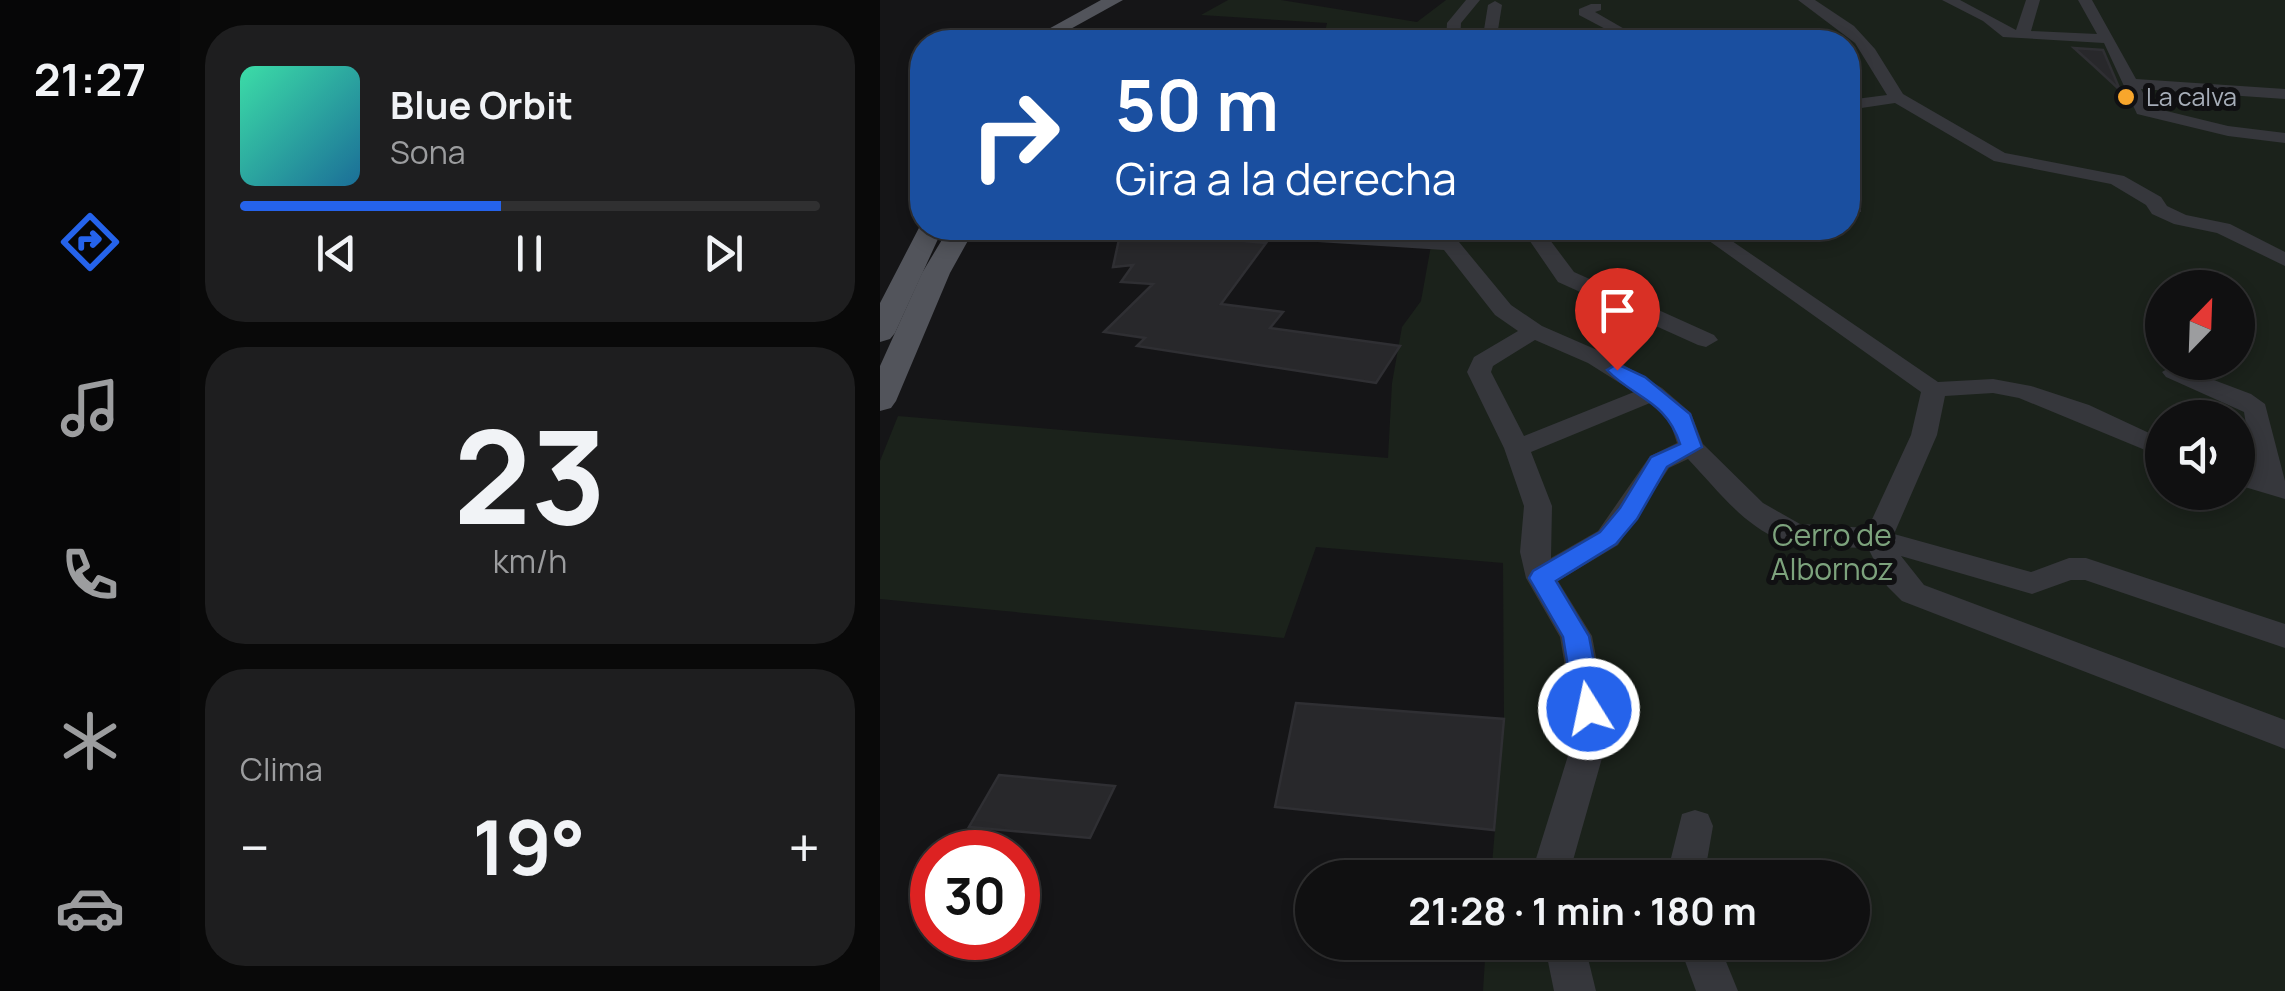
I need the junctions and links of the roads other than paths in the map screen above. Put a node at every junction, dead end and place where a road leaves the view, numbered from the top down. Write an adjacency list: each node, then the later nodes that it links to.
1 (1114, 0): 10 (main road)
2 (1131, 0): 11 (main road)
3 (1473, 0): 12 (street)
4 (1805, 0): 15 (street)
5 (1949, 0): 16 (street)
6 (2032, 0): 16 (street)
7 (2085, 0): 18 (street)
8 (1495, 6): 13 (street)
9 (1596, 7): 14 (street)
10 (1057, 30)
11 (1075, 30)
12 (1454, 30)
13 (1491, 30)
14 (1618, 30)
15 (1849, 30)
16 (2022, 35): 18 (street)
17 (1860, 39): 21 (street)
18 (2109, 40): 19 (street)
19 (2128, 82): 20 (street); 23 (street)
20 (2285, 94)
21 (1896, 98): 22 (street); 29 (street)
22 (1860, 103)
23 (2282, 133)
24 (924, 240): 31 (main road)
25 (955, 240): 36 (main road)
26 (1461, 240): 30 (street)
27 (1539, 240): 32 (street)
28 (1718, 240): 34 (street)
29 (2285, 260)
30 (1534, 331): 35 (street); 39 (street)
31 (880, 333)
32 (1706, 340)
33 (2194, 380): 40 (street)
34 (1934, 390): 37 (street); 41 (street)
35 (1652, 393): 38 (street); 39 (street)
36 (880, 401)
37 (2145, 441)
38 (1691, 447): 41 (street); 42 (street)
39 (1517, 448): 42 (street)
40 (2278, 488)
41 (1877, 539): 43 (street); 44 (street)
42 (1541, 578): 46 (street)
43 (2285, 636)
44 (2285, 735)
45 (1695, 826): 47 (street)
46 (1554, 860)
47 (1688, 860)
48 (1568, 960): 50 (street)
49 (1705, 960): 51 (street)
50 (1575, 991)
51 (1717, 991)

